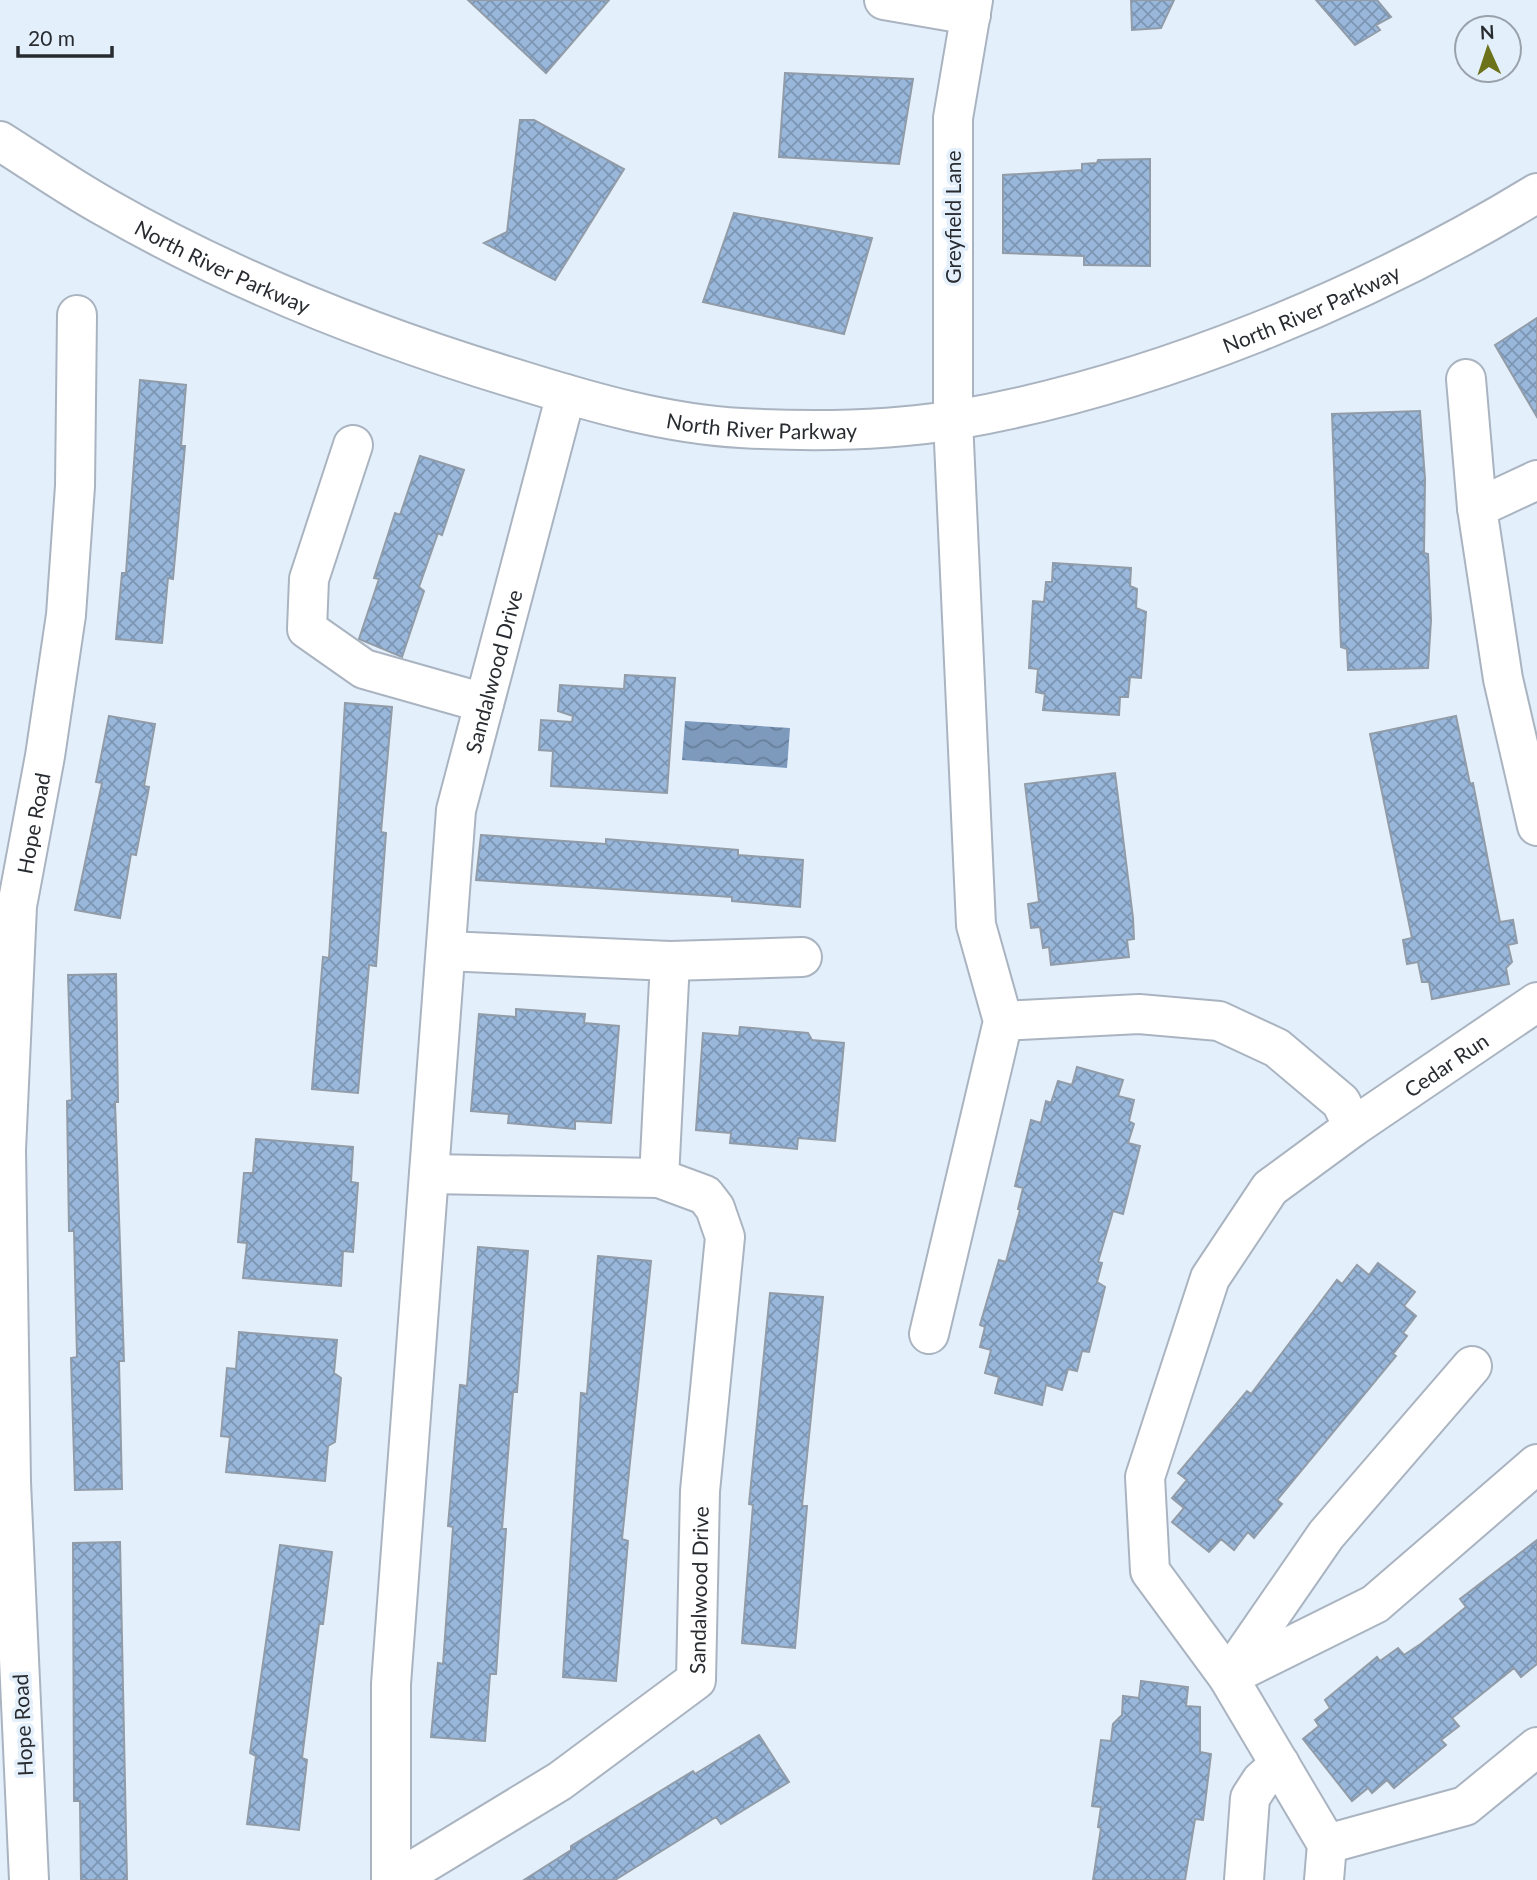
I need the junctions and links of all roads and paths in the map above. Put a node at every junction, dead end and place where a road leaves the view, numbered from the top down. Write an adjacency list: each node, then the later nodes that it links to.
1 (884, 0): 2 (street, Greyfield Lane)
2 (972, 8): 8 (street, Greyfield Lane)
3 (0, 141): 7 (street, North River Parkway)
4 (1537, 193): 8 (street, North River Parkway)
5 (77, 315): 25 (street, Hope Road)
6 (1466, 379): 11 (street)
7 (566, 394): 8 (street, North River Parkway); 12 (street, Sandalwood Drive)
8 (953, 420): 18 (street, Greyfield Lane)
9 (353, 445): 12 (street)
10 (1537, 480): 11 (street)
11 (1477, 508): 13 (street)
12 (484, 703): 14 (street, Sandalwood Drive)
13 (1537, 826)
14 (446, 951): 16 (street); 20 (street, Sandalwood Drive)
15 (802, 957): 16 (street)
16 (670, 961): 21 (street)
17 (1537, 1002): 19 (street, Cedar Run)
18 (1003, 1021): 19 (street); 22 (street)
19 (1353, 1127): 26 (street, Cedar Run)
20 (429, 1174): 21 (street, Sandalwood Drive); 31 (street, Sandalwood Drive)
21 (659, 1178): 31 (street, Sandalwood Drive)
22 (929, 1334)
23 (1472, 1366): 26 (street)
24 (1537, 1464): 26 (street)
25 (5, 1482): 30 (street, Hope Road)
26 (1228, 1677): 28 (street, Cedar Run)
27 (1537, 1747): 29 (street)
28 (1280, 1763): 29 (street, Cedar Run); 32 (street)
29 (1325, 1862)
30 (29, 1880)
31 (394, 1880)
32 (1244, 1880)

